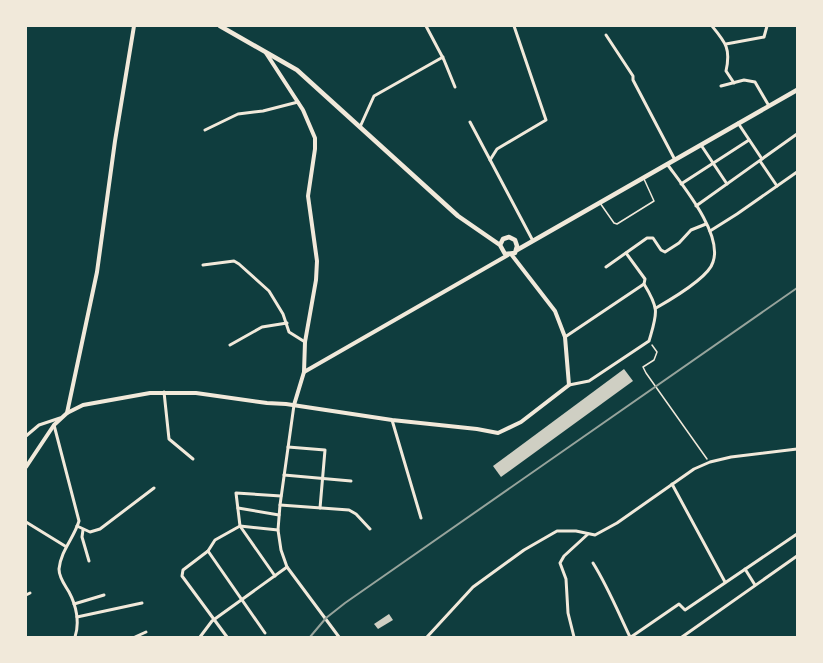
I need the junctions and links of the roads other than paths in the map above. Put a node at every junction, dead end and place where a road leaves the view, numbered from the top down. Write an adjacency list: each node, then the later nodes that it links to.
1 (134, 26): 55 (street)
2 (220, 26): 9 (main road)
3 (426, 26): 10 (street)
4 (514, 26): 24 (street)
5 (712, 26): 8 (street)
6 (767, 26): 8 (street)
7 (606, 35): 25 (street)
8 (726, 44): 11 (street)
9 (265, 51): 15 (street); 19 (main road)
10 (443, 58): 13 (street); 19 (street)
11 (734, 82): 12 (street); 16 (street)
12 (721, 86)
13 (455, 87)
14 (797, 90): 16 (main road)
15 (298, 102): 20 (street); 49 (street)
16 (769, 106): 18 (main road)
17 (470, 122): 24 (street)
18 (738, 123): 22 (street); 23 (main road)
19 (360, 127): 39 (main road)
20 (205, 130)
21 (797, 134): 26 (street)
22 (750, 140): 26 (street); 27 (street)
23 (701, 145): 25 (main road); 27 (street)
24 (490, 160): 38 (street)
25 (674, 160): 28 (main road)
26 (761, 160): 32 (street); 33 (street)
27 (713, 163): 31 (street); 32 (street)
28 (667, 164): 30 (main road); 31 (street)
29 (797, 172): 33 (street)
30 (643, 178): 34 (main road); 34 (lane)
31 (681, 184): 35 (street)
32 (727, 184): 35 (street)
33 (777, 186): 37 (street)
34 (599, 203): 38 (main road)
35 (696, 206): 36 (street)
36 (706, 224): 37 (street); 42 (street)
37 (710, 231): 46 (street)
38 (532, 241): 40 (main road)
39 (500, 245): 40 (main road); 41 (main road)
40 (517, 250): 41 (main road)
41 (510, 254): 48 (street); 51 (street)
42 (626, 254): 44 (street); 45 (street)
43 (203, 265): 47 (street)
44 (606, 266)
45 (644, 284): 46 (street); 48 (street)
46 (656, 308): 52 (street)
47 (287, 323): 49 (street); 50 (street)
48 (565, 337): 52 (street)
49 (305, 342): 51 (street)
50 (230, 345)
51 (304, 372): 54 (street)
52 (569, 385): 57 (street)
53 (164, 392): 54 (street); 55 (street); 62 (street)
54 (294, 405): 57 (street); 60 (street)
55 (67, 413): 56 (street)
56 (62, 418): 58 (street); 59 (street)
57 (392, 420): 74 (street)
58 (54, 425): 63 (street); 76 (street)
59 (26, 436)
60 (288, 447): 64 (street); 65 (street)
61 (797, 449): 67 (street)
62 (193, 458)
63 (26, 467)
64 (284, 475): 65 (street); 69 (street)
65 (323, 478): 66 (street); 72 (street)
66 (351, 481)
67 (672, 484): 81 (street); 91 (street)
68 (154, 488): 79 (street)
69 (281, 496): 70 (street); 71 (street)
70 (280, 505): 72 (street); 73 (street)
71 (238, 508): 73 (street); 77 (street)
72 (320, 508): 78 (street)
73 (279, 515): 80 (street)
74 (421, 518)
75 (26, 522): 83 (street)
76 (77, 526): 79 (street); 83 (street)
77 (240, 526): 80 (street); 84 (street); 90 (street)
78 (370, 529)
79 (83, 530): 86 (street)
80 (278, 530): 88 (street)
81 (588, 534): 106 (street); 107 (street)
82 (797, 534): 89 (street)
83 (65, 546): 96 (street)
84 (208, 551): 94 (street); 98 (street)
85 (797, 556): 92 (street)
86 (89, 561)
87 (593, 563): 108 (street)
88 (287, 567): 90 (street); 105 (street)
89 (745, 569): 91 (street); 92 (street)
90 (275, 576): 94 (street)
91 (725, 582): 108 (street)
92 (755, 585): 109 (street)
93 (104, 595): 96 (street)
94 (242, 599): 98 (street); 100 (street)
95 (142, 603): 97 (street)
96 (74, 604): 97 (street)
97 (77, 617): 101 (street)
98 (214, 620): 103 (street); 104 (street)
99 (146, 632): 102 (street)
100 (265, 633)
101 (76, 637)
102 (135, 637)
103 (200, 637)
104 (227, 637)
105 (339, 637)
106 (427, 637)
107 (574, 637)
108 (630, 637)
109 (682, 637)

